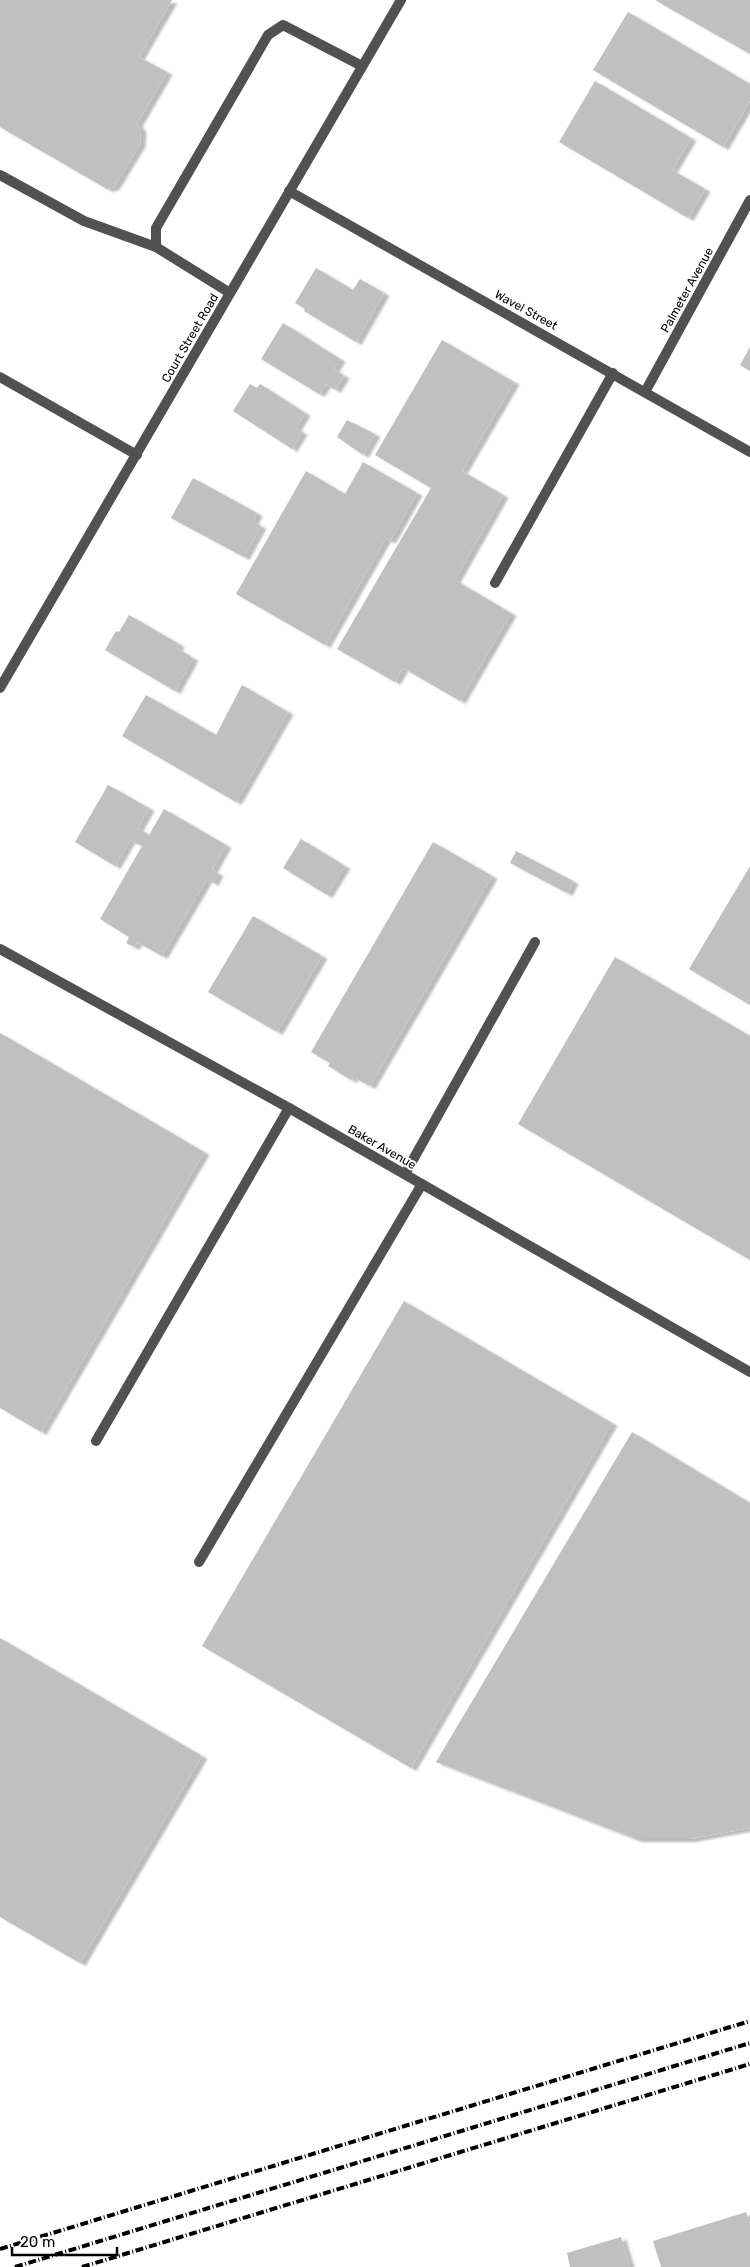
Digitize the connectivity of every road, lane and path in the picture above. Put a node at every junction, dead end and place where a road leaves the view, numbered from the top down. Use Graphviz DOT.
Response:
graph roads {
  1 [pos="401,0"];
  2 [pos="362,66"];
  3 [pos="0,175"];
  4 [pos="289,191"];
  5 [pos="750,200"];
  6 [pos="156,247"];
  7 [pos="230,293"];
  8 [pos="613,373"];
  9 [pos="0,377"];
  10 [pos="646,392"];
  11 [pos="750,452"];
  12 [pos="137,455"];
  13 [pos="495,583"];
  14 [pos="0,688"];
  15 [pos="534,942"];
  16 [pos="0,949"];
  17 [pos="289,1108"];
  18 [pos="405,1174"];
  19 [pos="422,1184"];
  20 [pos="750,1372"];
  21 [pos="96,1441"];
  22 [pos="199,1562"];
  1 -- 2 [label="street, Court Street Road"];
  2 -- 4 [label="street, Court Street Road"];
  2 -- 6 [label="street"];
  3 -- 6 [label="street"];
  4 -- 7 [label="street, Court Street Road"];
  4 -- 8 [label="street, Wavel Street"];
  5 -- 10 [label="street, Palmeter Avenue"];
  6 -- 7 [label="street"];
  7 -- 12 [label="street, Court Street Road"];
  8 -- 10 [label="street, Wavel Street"];
  8 -- 13 [label="street"];
  9 -- 12 [label="street"];
  10 -- 11 [label="street, Wavel Street"];
  12 -- 14 [label="street, Court Street Road"];
  15 -- 18 [label="street"];
  16 -- 17 [label="street, Baker Avenue"];
  17 -- 18 [label="street, Baker Avenue"];
  17 -- 21 [label="street"];
  18 -- 19 [label="street, Baker Avenue"];
  19 -- 20 [label="street, Baker Avenue"];
  19 -- 22 [label="street"];
}
